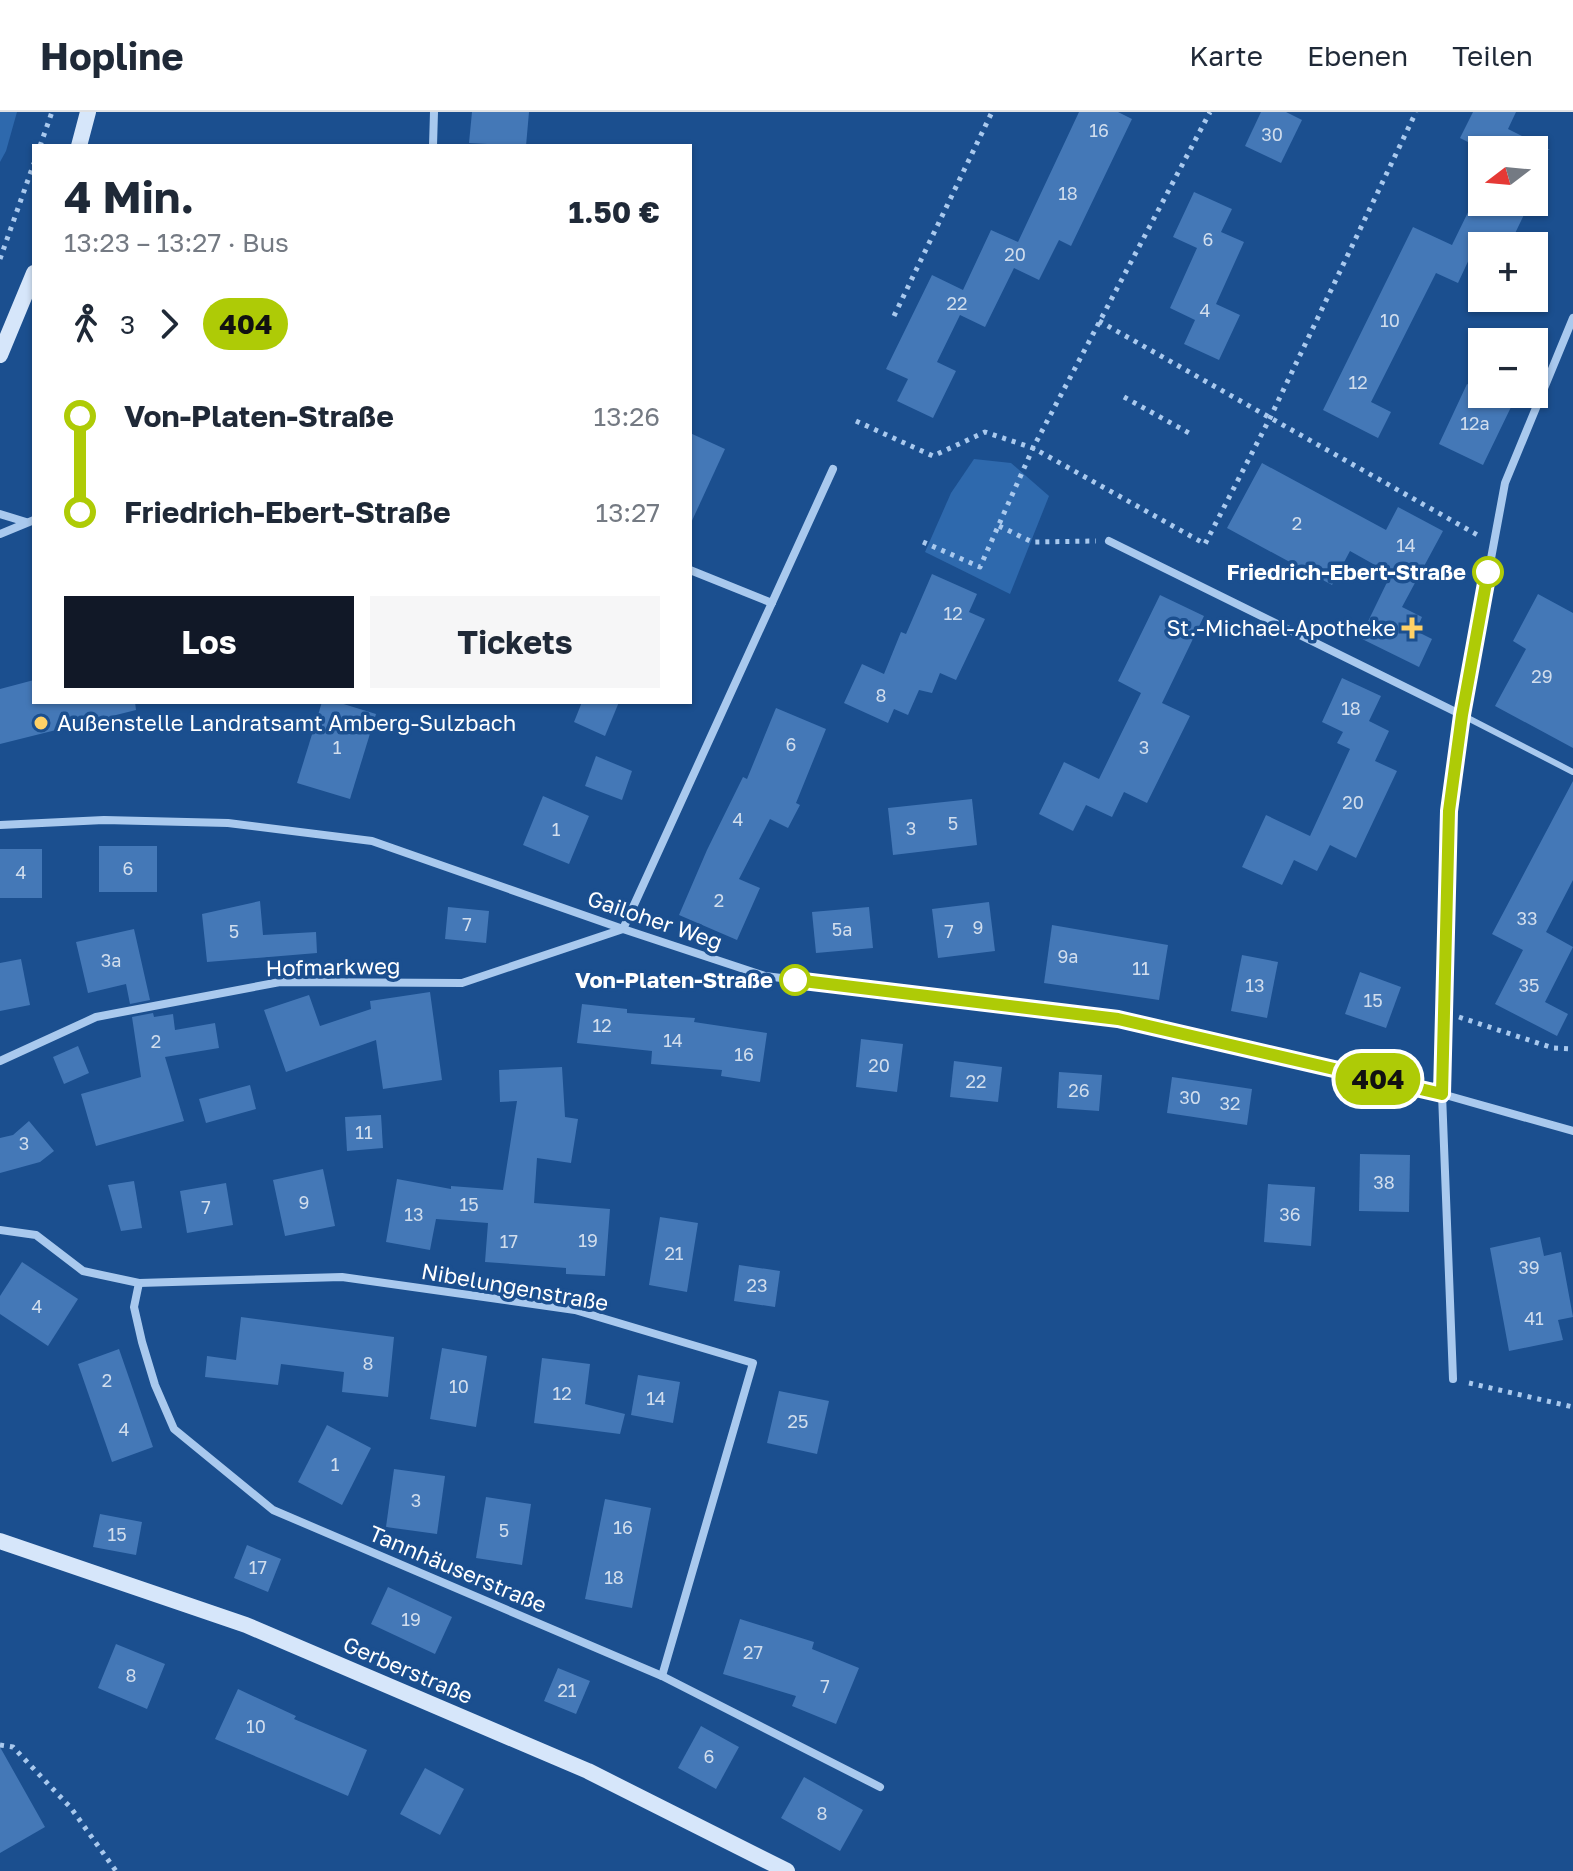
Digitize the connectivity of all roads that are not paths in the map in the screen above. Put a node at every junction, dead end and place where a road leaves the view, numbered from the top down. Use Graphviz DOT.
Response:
graph roads {
  1 [pos="88,112"];
  2 [pos="434,112"];
  3 [pos="80,144"];
  4 [pos="433,144"];
  5 [pos="32,278"];
  6 [pos="1573,318"];
  7 [pos="0,355"];
  8 [pos="833,469"];
  9 [pos="0,514"];
  10 [pos="30,521"];
  11 [pos="0,534"];
  12 [pos="1109,541"];
  13 [pos="692,571"];
  14 [pos="772,603"];
  15 [pos="1462,715"];
  16 [pos="1573,772"];
  17 [pos="0,825"];
  18 [pos="623,929"];
  19 [pos="0,1061"];
  20 [pos="1442,1094"];
  21 [pos="1573,1131"];
  22 [pos="0,1230"];
  23 [pos="139,1283"];
  24 [pos="1453,1379"];
  25 [pos="0,1541"];
  26 [pos="662,1676"];
  27 [pos="880,1787"];
  28 [pos="787,1871"];
  1 -- 3 [label="street"];
  2 -- 4 [label="street"];
  5 -- 7 [label="street"];
  6 -- 15 [label="street"];
  8 -- 14 [label="street"];
  9 -- 10 [label="street"];
  10 -- 11 [label="street"];
  12 -- 15 [label="street"];
  13 -- 14 [label="street"];
  14 -- 18 [label="street"];
  15 -- 16 [label="lane"];
  15 -- 20 [label="street"];
  17 -- 18 [label="street, Gailoher Weg"];
  18 -- 19 [label="street, Hofmarkweg"];
  18 -- 20 [label="street, Gailoher Weg"];
  20 -- 21 [label="street, Gailoher Weg"];
  20 -- 24 [label="street"];
  22 -- 23 [label="street, Nibelungenstraße"];
  23 -- 26 [label="street, Tannhäuserstraße"];
  23 -- 26 [label="street, Nibelungenstraße"];
  25 -- 28 [label="street, Gerberstraße"];
  26 -- 27 [label="street, Tannhäuserstraße"];
}
